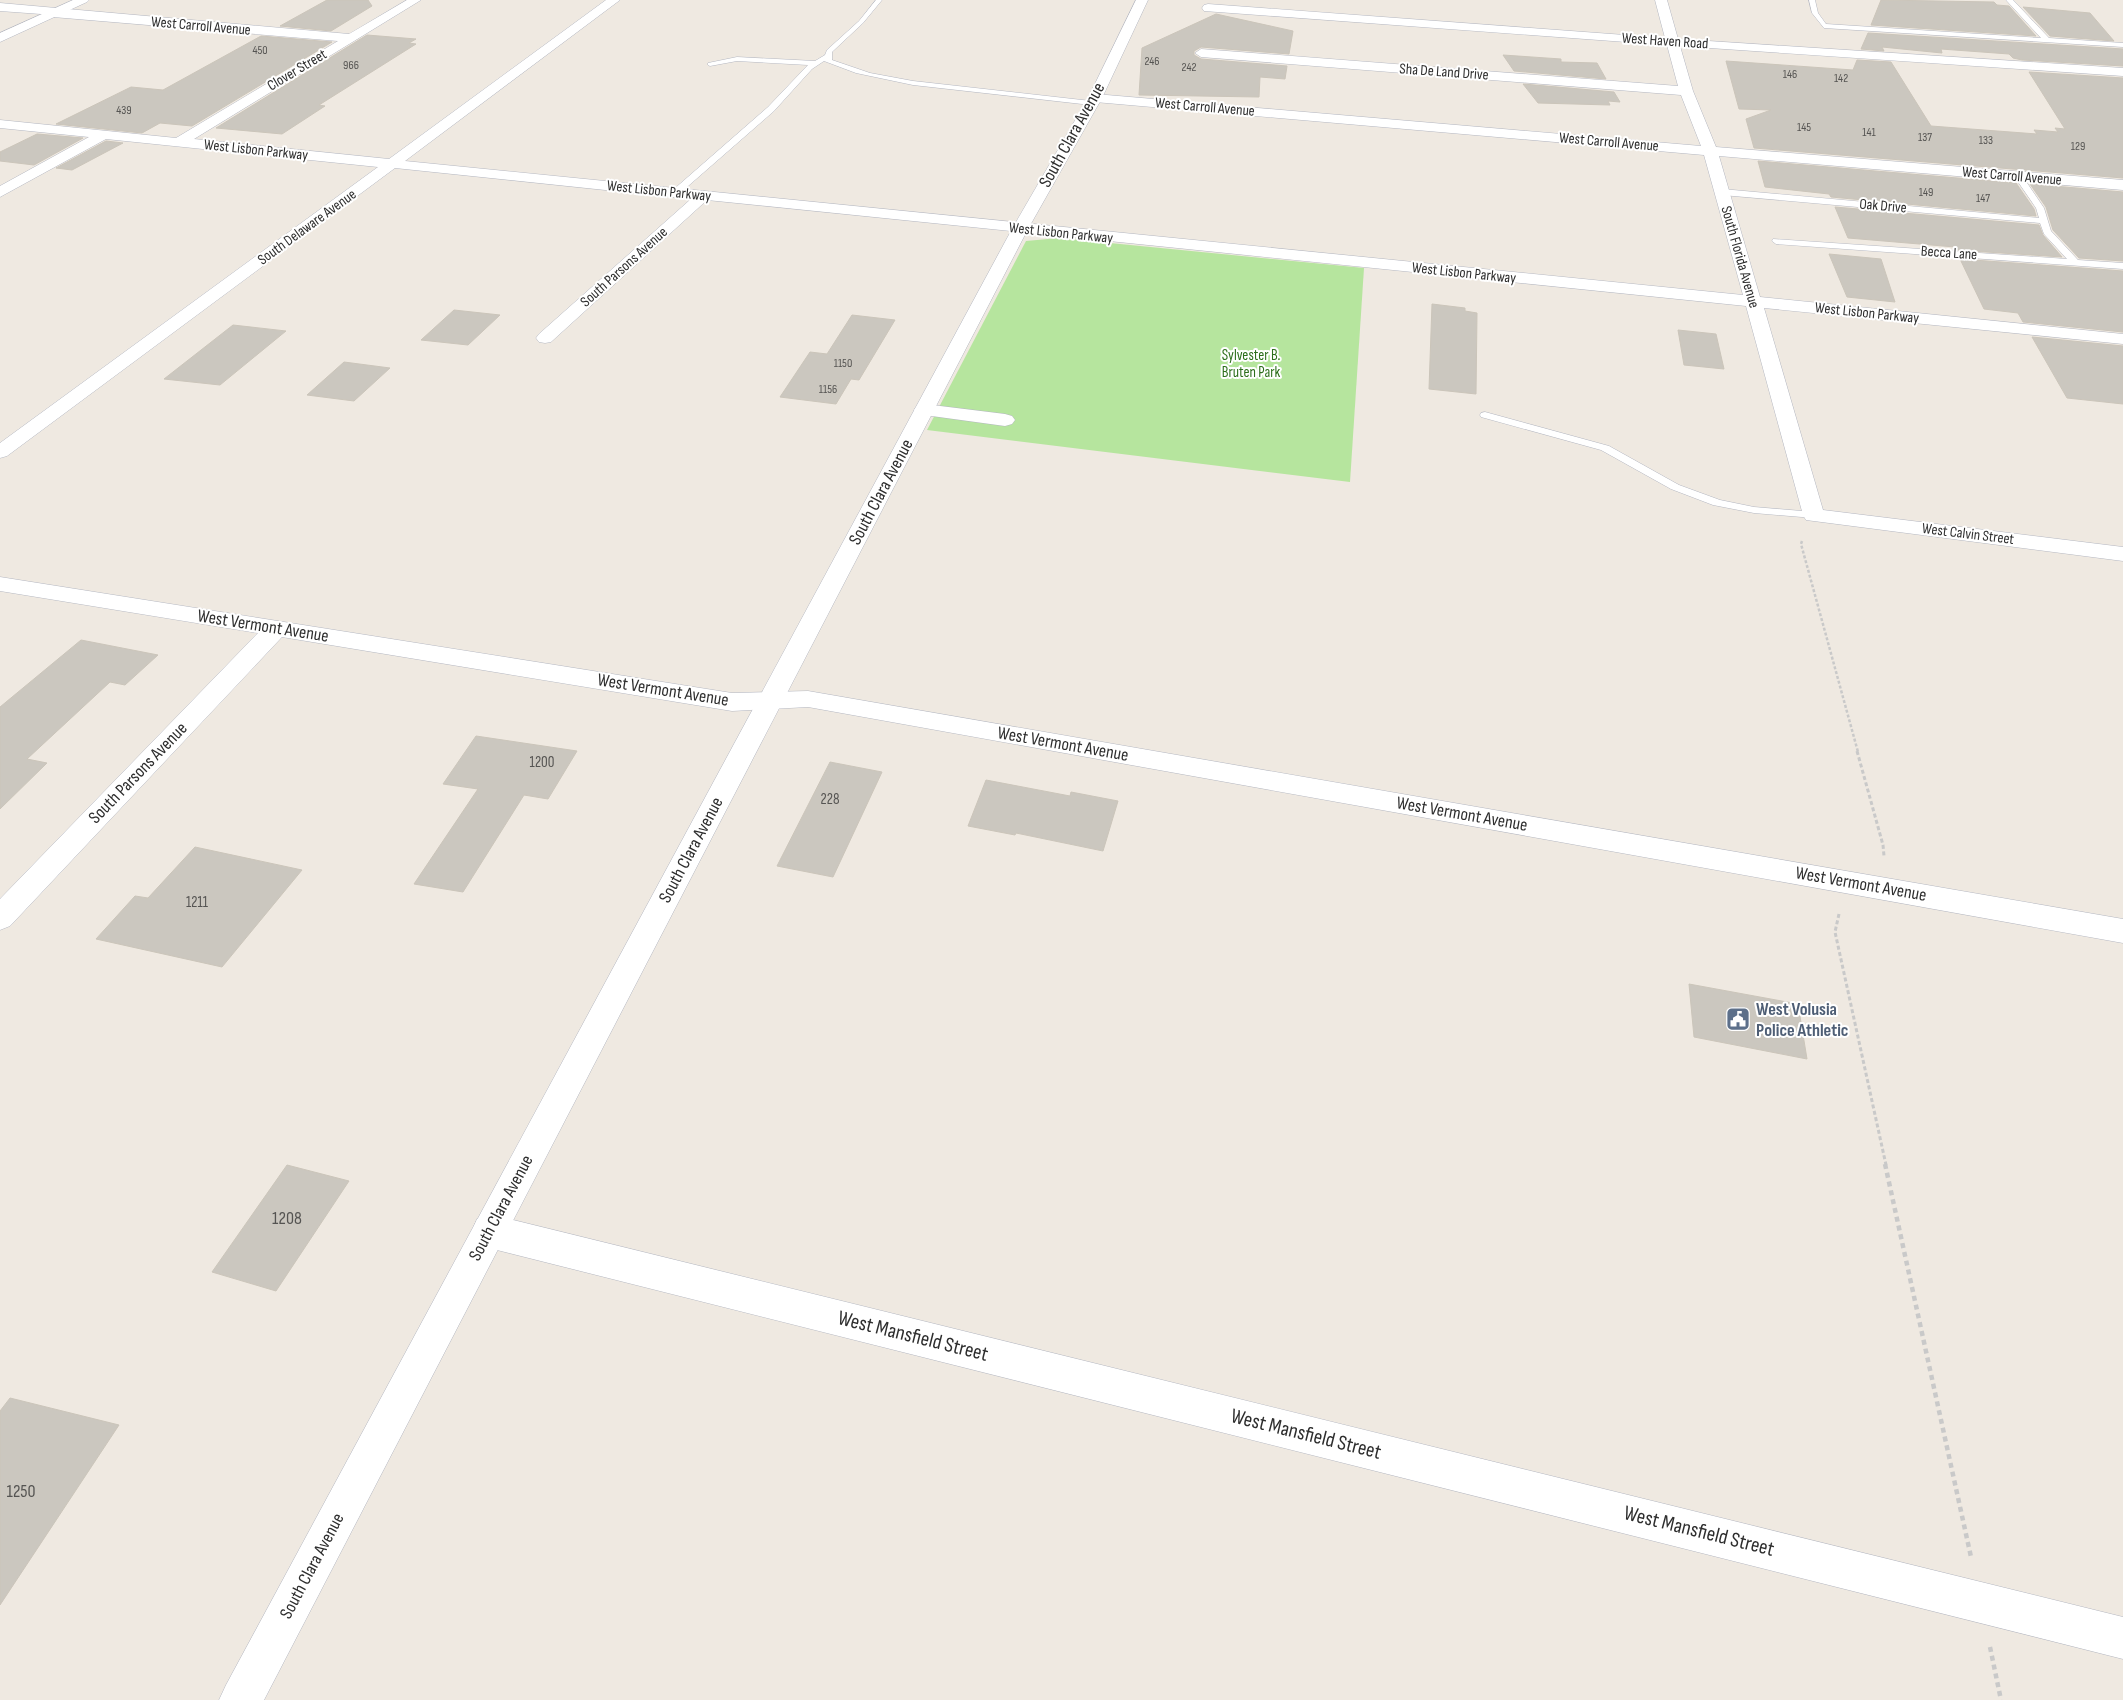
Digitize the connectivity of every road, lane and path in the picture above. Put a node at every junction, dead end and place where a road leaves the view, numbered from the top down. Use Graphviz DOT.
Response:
graph roads {
  1 [pos="83,0"];
  2 [pos="415,0"];
  3 [pos="614,0"];
  4 [pos="879,0"];
  5 [pos="1142,0"];
  6 [pos="1661,0"];
  7 [pos="1812,0"];
  8 [pos="2009,0"];
  9 [pos="0,7"];
  10 [pos="1208,8"];
  11 [pos="54,13"];
  12 [pos="0,38"];
  13 [pos="349,38"];
  14 [pos="2047,40"];
  15 [pos="1672,42"];
  16 [pos="2123,45"];
  17 [pos="1201,54"];
  18 [pos="828,56"];
  19 [pos="815,63"];
  20 [pos="710,64"];
  21 [pos="2123,72"];
  22 [pos="1686,91"];
  23 [pos="1093,100"];
  24 [pos="0,124"];
  25 [pos="105,134"];
  26 [pos="179,142"];
  27 [pos="1710,151"];
  28 [pos="393,164"];
  29 [pos="2018,176"];
  30 [pos="2123,185"];
  31 [pos="0,192"];
  32 [pos="676,192"];
  33 [pos="1722,192"];
  34 [pos="704,195"];
  35 [pos="2044,221"];
  36 [pos="1020,229"];
  37 [pos="1776,241"];
  38 [pos="2075,262"];
  39 [pos="2123,266"];
  40 [pos="1753,302"];
  41 [pos="545,338"];
  42 [pos="2123,339"];
  43 [pos="924,410"];
  44 [pos="1485,415"];
  45 [pos="1005,420"];
  46 [pos="0,452"];
  47 [pos="1814,515"];
  48 [pos="2123,554"];
  49 [pos="0,584"];
  50 [pos="276,628"];
  51 [pos="770,700"];
  52 [pos="1872,886"];
  53 [pos="0,918"];
  54 [pos="2123,931"];
  55 [pos="489,1231"];
  56 [pos="1980,1601"];
  57 [pos="2123,1638"];
  58 [pos="240,1700"];
  59 [pos="2001,1700"];
  1 -- 11 [label="street"];
  2 -- 13 [label="street, Clover Street"];
  3 -- 28 [label="street, South Delaware Avenue"];
  4 -- 18 [label="lane"];
  5 -- 23 [label="street, South Clara Avenue"];
  6 -- 15 [label="street, South Florida Avenue"];
  7 -- 14 [label="lane"];
  8 -- 14 [label="lane"];
  9 -- 11 [label="street, West Carroll Avenue"];
  10 -- 15 [label="street, West Haven Road"];
  11 -- 12 [label="street"];
  11 -- 13 [label="street, West Carroll Avenue"];
  13 -- 26 [label="street, Clover Street"];
  14 -- 16 [label="lane"];
  15 -- 21 [label="street, West Haven Road"];
  15 -- 22 [label="street, South Florida Avenue"];
  17 -- 22 [label="street, Sha De Land Drive"];
  18 -- 19 [label="lane"];
  18 -- 23 [label="lane"];
  19 -- 20 [label="lane"];
  19 -- 32 [label="lane"];
  22 -- 27 [label="street, South Florida Avenue"];
  23 -- 27 [label="street, West Carroll Avenue"];
  23 -- 36 [label="street, South Clara Avenue"];
  24 -- 25 [label="street, West Lisbon Parkway"];
  25 -- 26 [label="street, West Lisbon Parkway"];
  25 -- 31 [label="street"];
  26 -- 28 [label="street, West Lisbon Parkway"];
  27 -- 29 [label="street, West Carroll Avenue"];
  27 -- 33 [label="street, South Florida Avenue"];
  28 -- 32 [label="street, West Lisbon Parkway"];
  28 -- 46 [label="street, South Delaware Avenue"];
  29 -- 30 [label="street, West Carroll Avenue"];
  29 -- 35 [label="lane"];
  32 -- 34 [label="street, West Lisbon Parkway"];
  33 -- 35 [label="lane, Oak Drive"];
  33 -- 40 [label="street, South Florida Avenue"];
  34 -- 36 [label="street, West Lisbon Parkway"];
  34 -- 41 [label="street, South Parsons Avenue"];
  35 -- 38 [label="lane"];
  36 -- 40 [label="street, West Lisbon Parkway"];
  36 -- 43 [label="street, South Clara Avenue"];
  37 -- 38 [label="lane, Becca Lane"];
  38 -- 39 [label="lane, Becca Lane"];
  40 -- 42 [label="street, West Lisbon Parkway"];
  40 -- 47 [label="street, South Florida Avenue"];
  43 -- 45 [label="street"];
  43 -- 51 [label="street, South Clara Avenue"];
  44 -- 47 [label="lane"];
  47 -- 48 [label="street, West Calvin Street"];
  47 -- 52 [label="path"];
  49 -- 50 [label="street, West Vermont Avenue"];
  50 -- 51 [label="street, West Vermont Avenue"];
  50 -- 53 [label="street, South Parsons Avenue"];
  51 -- 52 [label="street, West Vermont Avenue"];
  51 -- 55 [label="street, South Clara Avenue"];
  52 -- 54 [label="street, West Vermont Avenue"];
  52 -- 56 [label="path"];
  55 -- 56 [label="street, West Mansfield Street"];
  55 -- 58 [label="street, South Clara Avenue"];
  56 -- 57 [label="street, West Mansfield Street"];
  56 -- 59 [label="path"];
}
